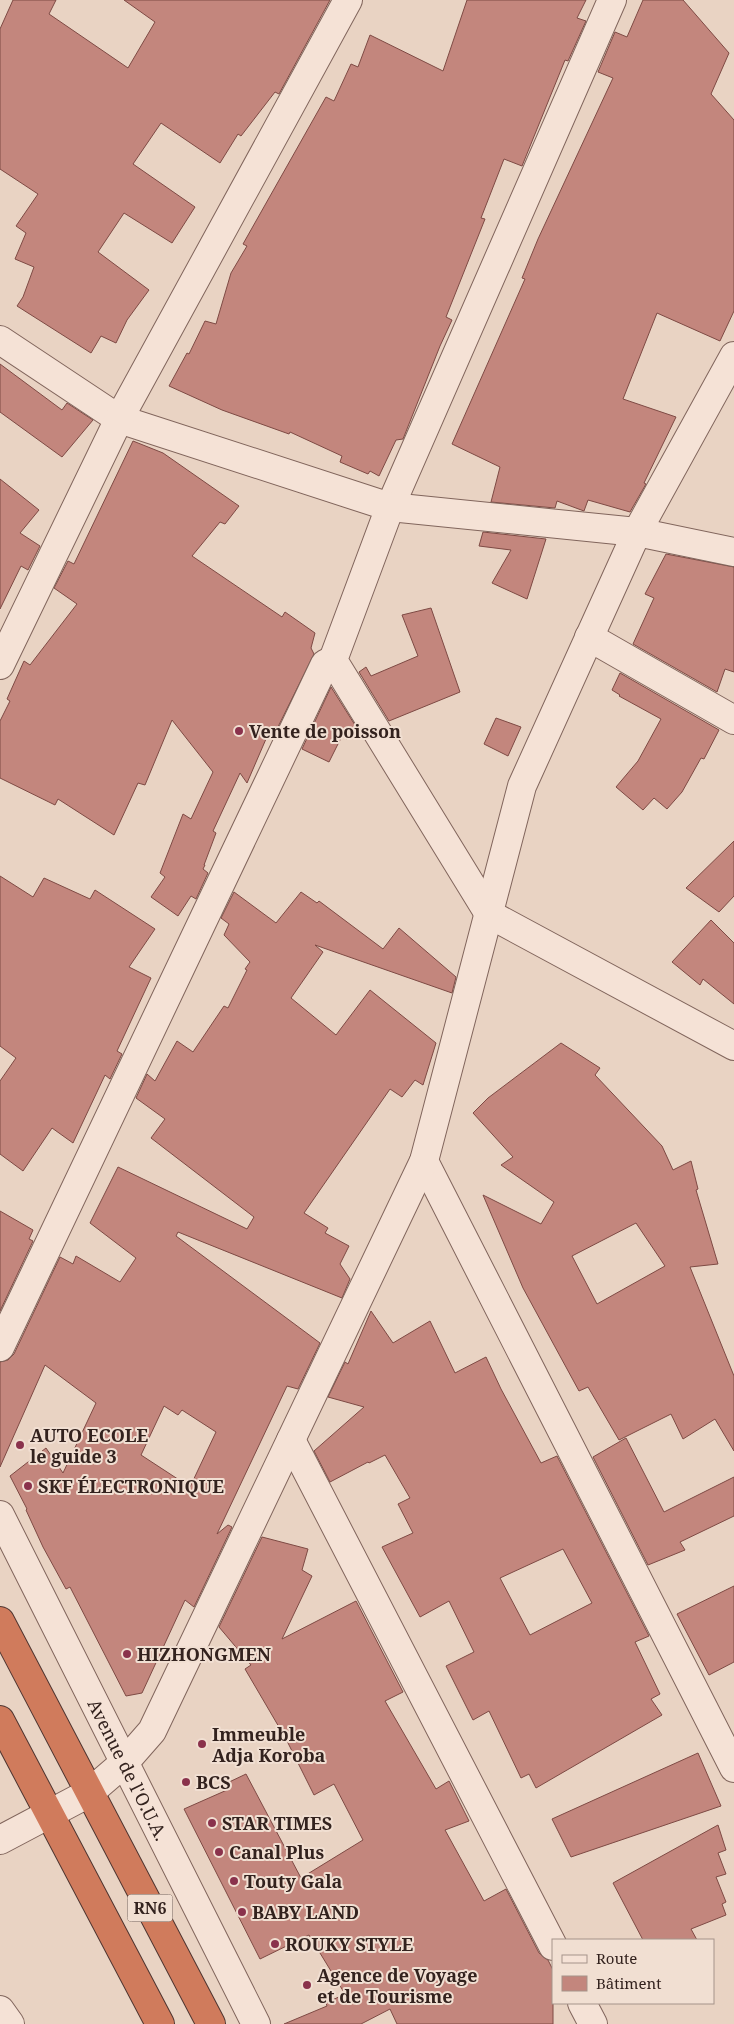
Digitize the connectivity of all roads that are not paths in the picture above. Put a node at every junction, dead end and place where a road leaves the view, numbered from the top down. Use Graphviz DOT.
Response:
graph roads {
  1 [pos="348,0"];
  2 [pos="612,0"];
  3 [pos="0,340"];
  4 [pos="734,356"];
  5 [pos="120,419"];
  6 [pos="390,507"];
  7 [pos="637,532"];
  8 [pos="734,552"];
  9 [pos="589,637"];
  10 [pos="333,660"];
  11 [pos="0,665"];
  12 [pos="734,720"];
  13 [pos="489,914"];
  14 [pos="734,1046"];
  15 [pos="424,1161"];
  16 [pos="0,1347"];
  17 [pos="291,1440"];
  18 [pos="0,1515"];
  19 [pos="0,1621"];
  20 [pos="0,1720"];
  21 [pos="124,1763"];
  22 [pos="734,1768"];
  23 [pos="89,1793"];
  24 [pos="49,1814"];
  25 [pos="0,1840"];
  26 [pos="552,1944"];
  27 [pos="583,2004"];
  28 [pos="0,2010"];
  29 [pos="10,2024"];
  30 [pos="160,2024"];
  31 [pos="211,2024"];
  32 [pos="256,2024"];
  33 [pos="593,2024"];
  1 -- 5 [label="street"];
  2 -- 6 [label="street"];
  3 -- 5 [label="street"];
  4 -- 7 [label="street"];
  5 -- 6 [label="street"];
  5 -- 11 [label="street"];
  6 -- 7 [label="street"];
  6 -- 10 [label="street"];
  7 -- 8 [label="street"];
  7 -- 9 [label="street"];
  9 -- 12 [label="street"];
  9 -- 13 [label="street"];
  10 -- 13 [label="street"];
  10 -- 16 [label="street"];
  13 -- 14 [label="street"];
  13 -- 15 [label="street"];
  15 -- 17 [label="street"];
  15 -- 22 [label="street"];
  17 -- 21 [label="street"];
  17 -- 26 [label="street"];
  18 -- 21 [label="street, Avenue de l'O.U.A."];
  19 -- 23 [label="highway, RN6"];
  20 -- 24 [label="highway, RN6"];
  21 -- 23 [label="street"];
  21 -- 32 [label="street, Avenue de l'O.U.A."];
  23 -- 24 [label="street"];
  23 -- 31 [label="highway, RN6"];
  24 -- 25 [label="street"];
  24 -- 30 [label="highway, RN6"];
  27 -- 33 [label="street"];
  28 -- 29 [label="street"];
}
